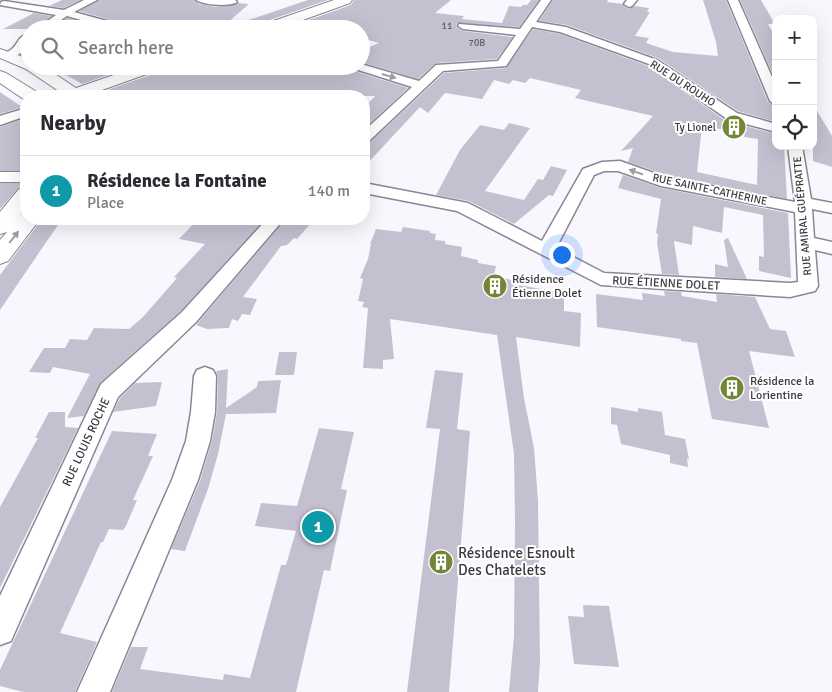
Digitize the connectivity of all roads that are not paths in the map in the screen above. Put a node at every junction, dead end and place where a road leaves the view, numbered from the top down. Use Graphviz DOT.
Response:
graph roads {
  1 [pos="92,0"];
  2 [pos="201,0"];
  3 [pos="346,0"];
  4 [pos="546,0"];
  5 [pos="733,0"];
  6 [pos="232,2"];
  7 [pos="5,3"];
  8 [pos="65,13"];
  9 [pos="54,20"];
  10 [pos="91,20"];
  11 [pos="289,20"];
  12 [pos="463,26"];
  13 [pos="527,28"];
  14 [pos="20,45"];
  15 [pos="4,55"];
  16 [pos="20,62"];
  17 [pos="370,70"];
  18 [pos="44,75"];
  19 [pos="132,75"];
  20 [pos="0,76"];
  21 [pos="422,86"];
  22 [pos="21,90"];
  23 [pos="66,90"];
  24 [pos="91,90"];
  25 [pos="772,92"];
  26 [pos="20,114"];
  27 [pos="0,121"];
  28 [pos="772,127"];
  29 [pos="370,133"];
  30 [pos="796,150"];
  31 [pos="20,177"];
  32 [pos="0,178"];
  33 [pos="370,189"];
  34 [pos="20,201"];
  35 [pos="803,206"];
  36 [pos="832,208"];
  37 [pos="24,225"];
  38 [pos="271,225"];
  39 [pos="0,227"];
  40 [pos="805,242"];
  41 [pos="832,248"];
  42 [pos="546,250"];
  43 [pos="0,256"];
  44 [pos="808,286"];
  45 [pos="205,376"];
  46 [pos="0,630"];
  47 [pos="93,692"];
  1 -- 8 [label="street"];
  2 -- 6 [label="street"];
  3 -- 11 [label="main road"];
  4 -- 13 [label="street"];
  5 -- 25 [label="street"];
  7 -- 8 [label="street"];
  8 -- 9 [label="street"];
  8 -- 10 [label="street"];
  12 -- 13 [label="street, RUE DU ROUHO"];
  13 -- 21 [label="street"];
  13 -- 28 [label="street, RUE DU ROUHO"];
  14 -- 15 [label="street"];
  15 -- 16 [label="main road"];
  17 -- 21 [label="street, one-way"];
  18 -- 23 [label="main road"];
  19 -- 24 [label="main road"];
  20 -- 22 [label="main road"];
  21 -- 29 [label="street"];
  26 -- 27 [label="street"];
  30 -- 35 [label="street, RUE AMIRAL GUÉPRATTE"];
  31 -- 32 [label="street"];
  33 -- 42 [label="street, RUE ÉTIENNE DOLET"];
  34 -- 39 [label="main road"];
  35 -- 36 [label="street, RUE SAINTE-CATHERINE"];
  35 -- 40 [label="street, RUE AMIRAL GUÉPRATTE"];
  35 -- 42 [label="street, RUE SAINTE-CATHERINE, one-way"];
  43 -- 37 [label="main road, one-way"];
  38 -- 46 [label="street, RUE LOUIS ROCHE"];
  40 -- 41 [label="street"];
  40 -- 44 [label="street, RUE AMIRAL GUÉPRATTE"];
  42 -- 44 [label="street, RUE ÉTIENNE DOLET"];
  45 -- 47 [label="street"];
}
